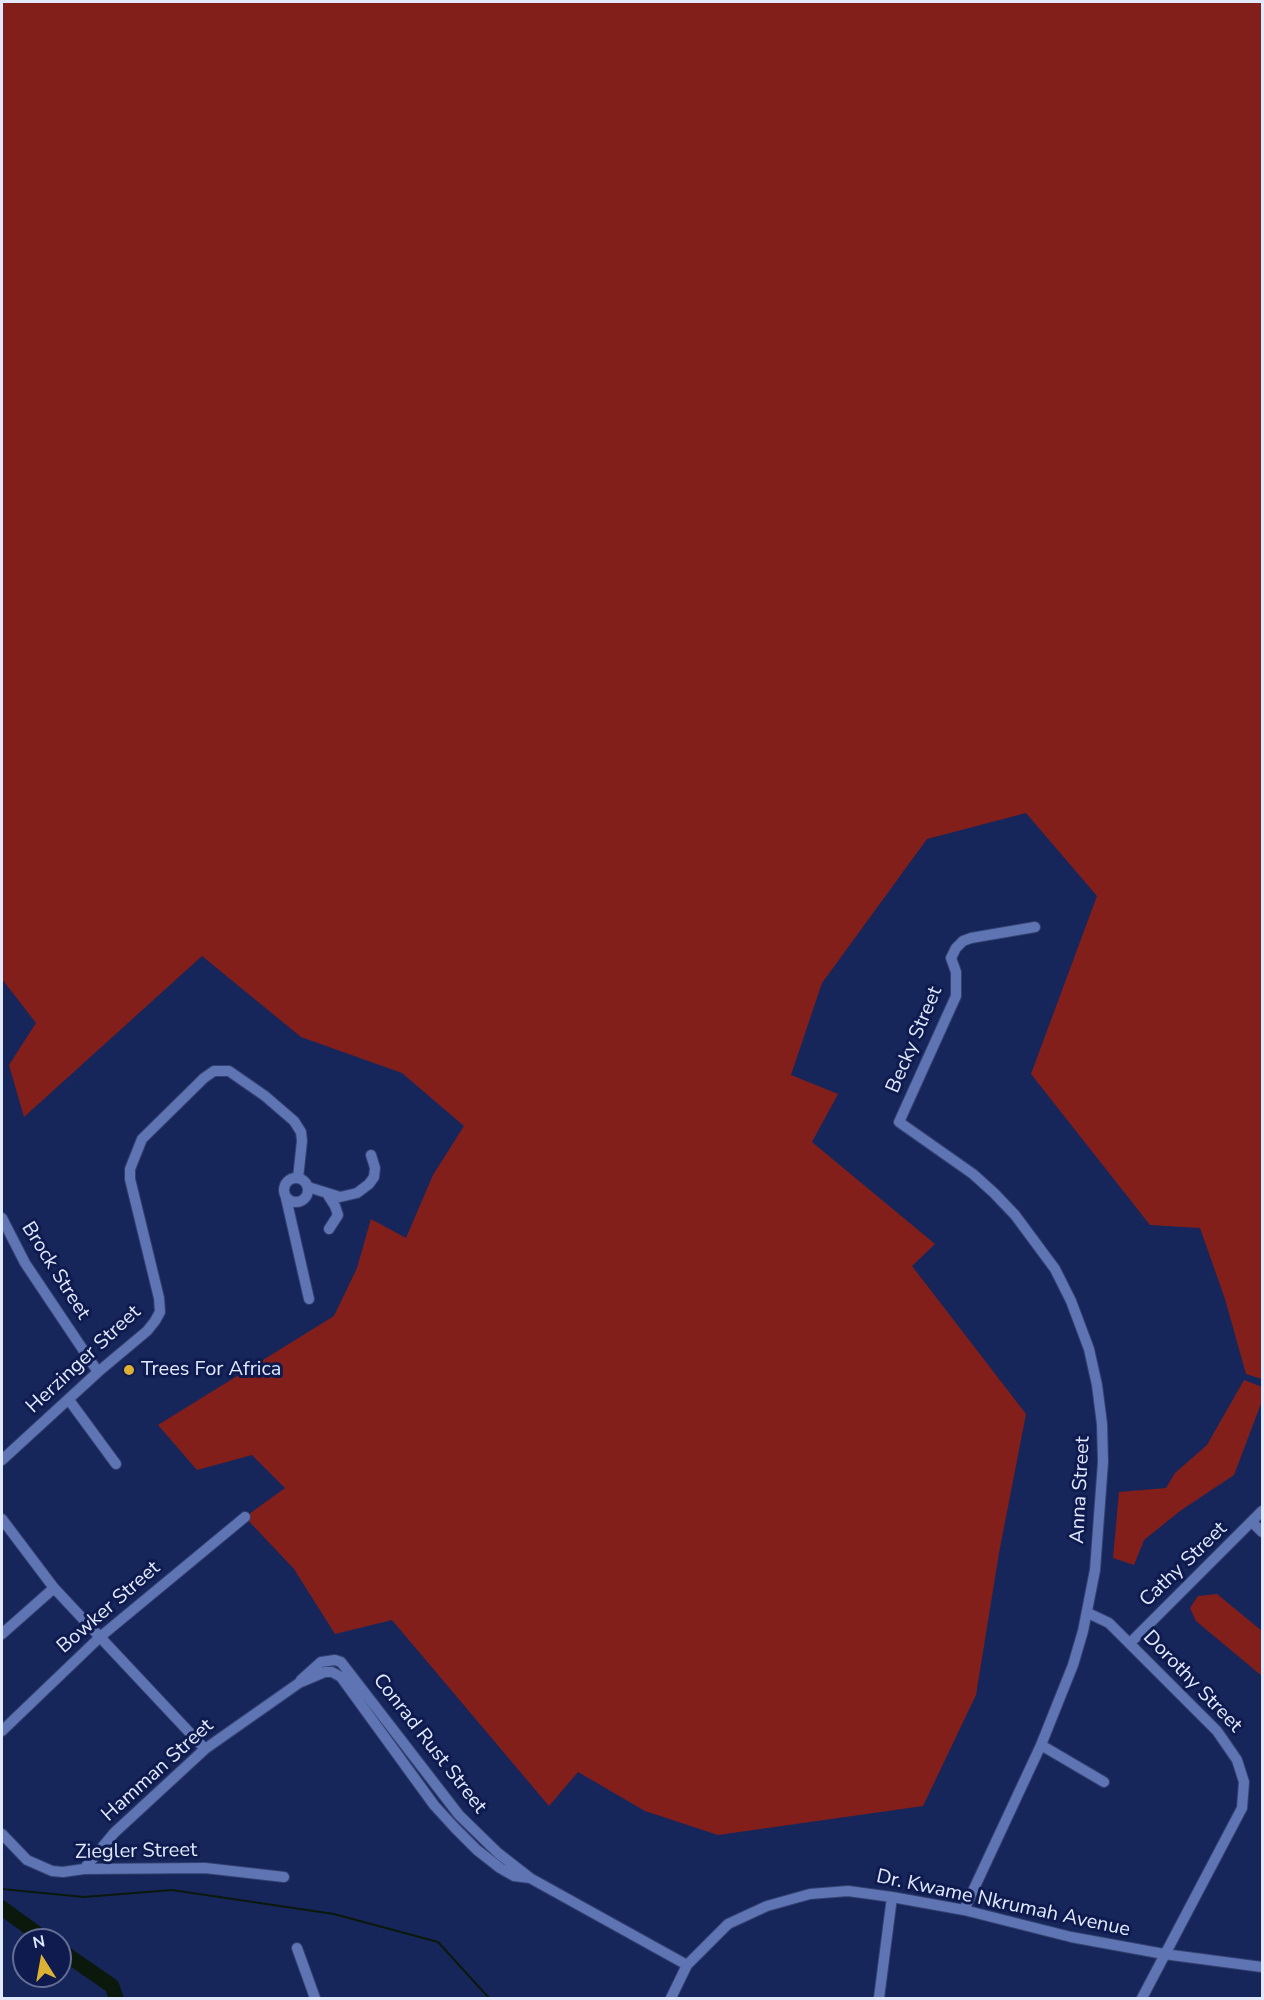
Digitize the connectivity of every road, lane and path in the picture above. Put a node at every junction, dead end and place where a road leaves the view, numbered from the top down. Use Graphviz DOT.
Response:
graph roads {
  1 [pos="1035,927"];
  2 [pos="899,1122"];
  3 [pos="370,1155"];
  4 [pos="298,1178"];
  5 [pos="308,1187"];
  6 [pos="328,1195"];
  7 [pos="286,1198"];
  8 [pos="2,1218"];
  9 [pos="329,1229"];
  10 [pos="309,1299"];
  11 [pos="98,1372"];
  12 [pos="69,1400"];
  13 [pos="2,1460"];
  14 [pos="116,1464"];
  15 [pos="1263,1511"];
  16 [pos="245,1517"];
  17 [pos="2,1519"];
  18 [pos="1253,1523"];
  19 [pos="1263,1532"];
  20 [pos="54,1588"];
  21 [pos="1088,1613"];
  22 [pos="2,1634"];
  23 [pos="100,1637"];
  24 [pos="1130,1643"];
  25 [pos="325,1672"];
  26 [pos="299,1683"];
  27 [pos="2,1731"];
  28 [pos="1041,1745"];
  29 [pos="205,1749"];
  30 [pos="1104,1782"];
  31 [pos="2,1834"];
  32 [pos="84,1869"];
  33 [pos="284,1877"];
  34 [pos="530,1878"];
  35 [pos="892,1897"];
  36 [pos="963,1910"];
  37 [pos="297,1948"];
  38 [pos="1164,1954"];
  39 [pos="687,1965"];
  40 [pos="1263,1967"];
  41 [pos="315,1998"];
  42 [pos="671,1998"];
  43 [pos="879,1998"];
  44 [pos="1142,1998"];
  1 -- 2 [label="street, Becky Street"];
  2 -- 21 [label="street, Anna Street"];
  3 -- 6 [label="street"];
  4 -- 5 [label="street"];
  4 -- 7 [label="street, Herzinger Street"];
  4 -- 11 [label="street, Herzinger Street"];
  5 -- 6 [label="street"];
  5 -- 7 [label="street"];
  6 -- 9 [label="street"];
  7 -- 10 [label="street"];
  8 -- 11 [label="street, Brock Street"];
  11 -- 12 [label="street, Herzinger Street"];
  12 -- 13 [label="street, Herzinger Street"];
  12 -- 14 [label="street"];
  15 -- 18 [label="street, Cathy Street"];
  16 -- 23 [label="street, Bowker Street"];
  17 -- 20 [label="street"];
  18 -- 19 [label="street"];
  18 -- 24 [label="street, Cathy Street"];
  20 -- 22 [label="street"];
  20 -- 23 [label="street"];
  21 -- 24 [label="street, Dorothy Street"];
  21 -- 28 [label="street, Anna Street"];
  23 -- 27 [label="street, Bowker Street"];
  23 -- 29 [label="street"];
  24 -- 38 [label="street, Dorothy Street"];
  25 -- 26 [label="street, Hamman Street"];
  25 -- 34 [label="street, Conrad Rust Street"];
  26 -- 29 [label="street, Hamman Street"];
  26 -- 34 [label="street, Conrad Rust Street"];
  28 -- 30 [label="street"];
  28 -- 36 [label="street, Anna Street"];
  29 -- 32 [label="street, Hamman Street"];
  31 -- 32 [label="street, Ziegler Street"];
  32 -- 33 [label="street, Ziegler Street"];
  34 -- 39 [label="street, Conrad Rust Street"];
  35 -- 36 [label="street, Dr. Kwame Nkrumah Avenue"];
  35 -- 39 [label="street, Dr. Kwame Nkrumah Avenue"];
  35 -- 43 [label="street"];
  36 -- 38 [label="street, Dr. Kwame Nkrumah Avenue"];
  37 -- 41 [label="street"];
  38 -- 40 [label="street, Dr. Kwame Nkrumah Avenue"];
  38 -- 44 [label="street, Dorothy Street"];
  39 -- 42 [label="street, Dr. Kwame Nkrumah Avenue"];
}
